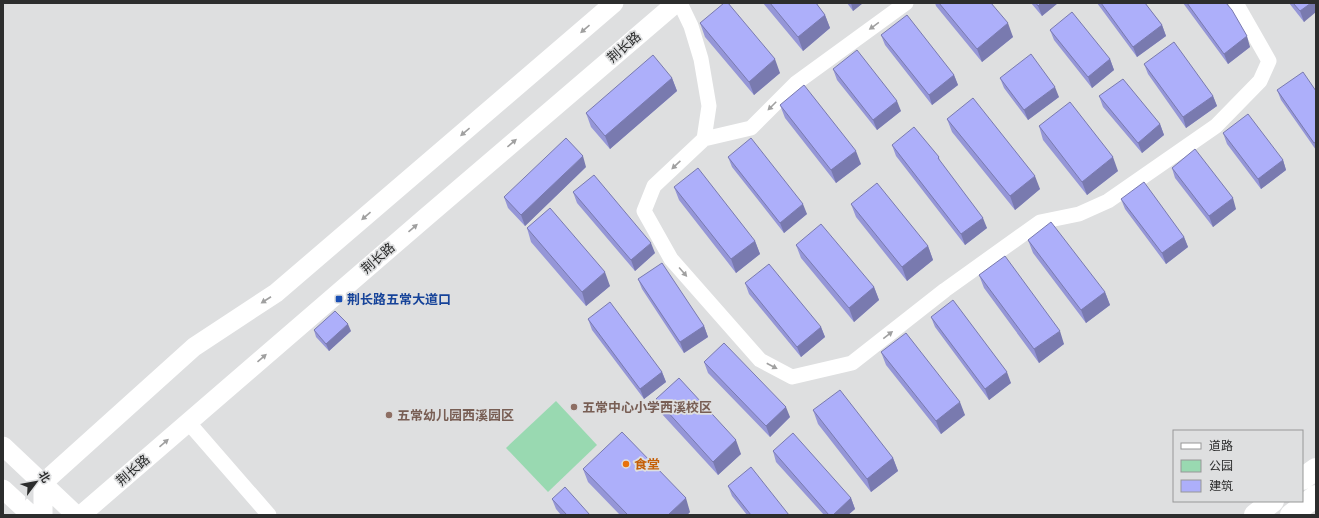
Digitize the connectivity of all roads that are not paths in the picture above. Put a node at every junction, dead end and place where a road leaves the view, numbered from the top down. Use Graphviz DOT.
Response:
graph roads {
  1 [pos="614,3"];
  2 [pos="676,3"];
  3 [pos="680,3"];
  4 [pos="906,3"];
  5 [pos="1236,3"];
  6 [pos="704,139"];
  7 [pos="188,422"];
  8 [pos="3,446"];
  9 [pos="1316,468"];
  10 [pos="1303,478"];
  11 [pos="43,484"];
  12 [pos="3,489"];
  13 [pos="1316,496"];
  14 [pos="1272,502"];
  15 [pos="31,515"];
  16 [pos="43,515"];
  17 [pos="76,515"];
  18 [pos="81,515"];
  19 [pos="269,515"];
  20 [pos="1255,515"];
  21 [pos="1291,515"];
  1 -- 11 [label="main road, one-way"];
  7 -- 2 [label="main road, 荆长路, one-way"];
  3 -- 6 [label="street"];
  4 -- 6 [label="street, one-way"];
  6 -- 5 [label="street, one-way"];
  18 -- 7 [label="main road, 荆长路, one-way"];
  7 -- 19 [label="street"];
  8 -- 11 [label="main road"];
  9 -- 10 [label="highway"];
  11 -- 16 [label="main road"];
  11 -- 17 [label="main road"];
  12 -- 15 [label="main road"];
  13 -- 21 [label="highway"];
  14 -- 20 [label="highway"];
}
